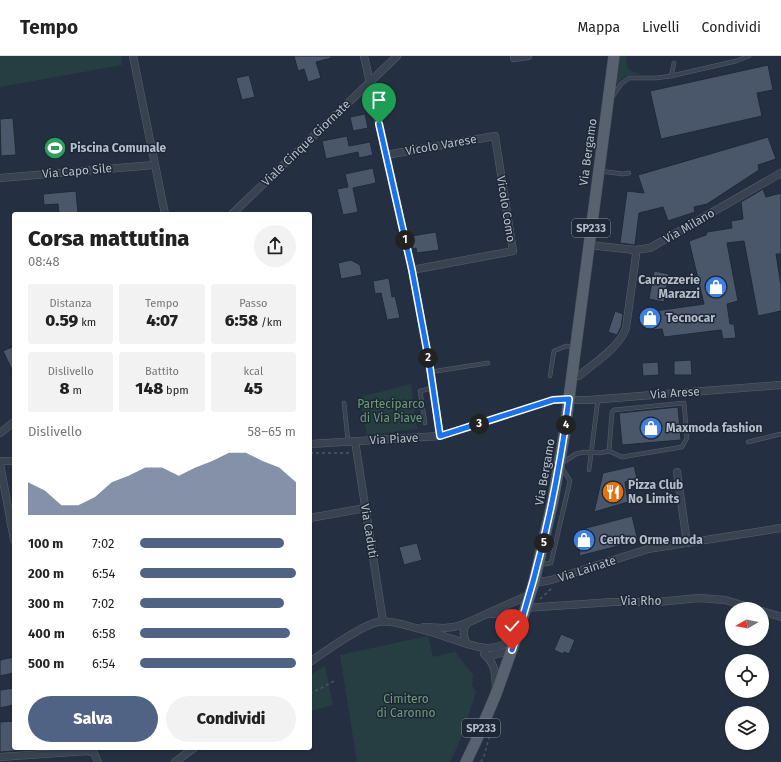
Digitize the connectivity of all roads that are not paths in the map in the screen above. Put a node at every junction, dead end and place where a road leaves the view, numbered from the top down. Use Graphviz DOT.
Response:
graph roads {
  1 [pos="133,56"];
  2 [pos="364,56"];
  3 [pos="397,56"];
  4 [pos="528,56"];
  5 [pos="614,56"];
  6 [pos="749,56"];
  7 [pos="514,58"];
  8 [pos="674,63"];
  9 [pos="671,76"];
  10 [pos="370,82"];
  11 [pos="608,103"];
  12 [pos="495,136"];
  13 [pos="386,155"];
  14 [pos="154,165"];
  15 [pos="599,171"];
  16 [pos="629,173"];
  17 [pos="781,173"];
  18 [pos="0,178"];
  19 [pos="165,212"];
  20 [pos="234,212"];
  21 [pos="589,246"];
  22 [pos="635,250"];
  23 [pos="412,270"];
  24 [pos="576,347"];
  25 [pos="488,362"];
  26 [pos="430,372"];
  27 [pos="550,376"];
  28 [pos="572,376"];
  29 [pos="781,385"];
  30 [pos="433,388"];
  31 [pos="569,399"];
  32 [pos="598,399"];
  33 [pos="344,403"];
  34 [pos="425,423"];
  35 [pos="12,424"];
  36 [pos="0,433"];
  37 [pos="781,434"];
  38 [pos="440,436"];
  39 [pos="352,441"];
  40 [pos="748,442"];
  41 [pos="312,444"];
  42 [pos="609,451"];
  43 [pos="591,452"];
  44 [pos="12,461"];
  45 [pos="0,463"];
  46 [pos="560,465"];
  47 [pos="589,470"];
  48 [pos="677,472"];
  49 [pos="365,508"];
  50 [pos="312,518"];
  51 [pos="781,528"];
  52 [pos="12,529"];
  53 [pos="687,543"];
  54 [pos="534,582"];
  55 [pos="529,596"];
  56 [pos="732,602"];
  57 [pos="525,608"];
  58 [pos="769,613"];
  59 [pos="488,614"];
  60 [pos="781,617"];
  61 [pos="383,621"];
  62 [pos="521,622"];
  63 [pos="468,623"];
  64 [pos="410,626"];
  65 [pos="517,635"];
  66 [pos="467,644"];
  67 [pos="475,647"];
  68 [pos="512,650"];
  69 [pos="484,654"];
  70 [pos="312,661"];
  71 [pos="496,694"];
  72 [pos="191,750"];
  73 [pos="45,751"];
  74 [pos="0,757"];
  75 [pos="98,762"];
  76 [pos="175,762"];
  77 [pos="466,762"];
  1 -- 14 [label="street"];
  2 -- 10 [label="street"];
  3 -- 10 [label="street, Viale Cinque Giornate"];
  4 -- 7 [label="street"];
  5 -- 11 [label="main road, Via Bergamo / SP233"];
  6 -- 9 [label="lane"];
  8 -- 9 [label="lane"];
  9 -- 11 [label="lane"];
  10 -- 13 [label="street"];
  10 -- 20 [label="street, Viale Cinque Giornate"];
  11 -- 15 [label="main road, Via Bergamo / SP233"];
  12 -- 13 [label="street, Vicolo Varese"];
  12 -- 23 [label="street, Vicolo Como"];
  13 -- 23 [label="street"];
  14 -- 18 [label="street, Via Capo Sile"];
  14 -- 19 [label="street"];
  15 -- 16 [label="lane"];
  15 -- 21 [label="main road, Via Bergamo / SP233"];
  17 -- 22 [label="street, Via Milano"];
  21 -- 22 [label="street, Via Milano"];
  21 -- 24 [label="main road, Via Bergamo / SP233"];
  22 -- 28 [label="street"];
  23 -- 26 [label="street"];
  24 -- 27 [label="lane"];
  24 -- 28 [label="main road, Via Bergamo / SP233"];
  25 -- 26 [label="lane"];
  26 -- 30 [label="street"];
  28 -- 31 [label="main road, Via Bergamo / SP233"];
  29 -- 32 [label="street, Via Arese"];
  30 -- 34 [label="lane"];
  30 -- 38 [label="street"];
  31 -- 32 [label="street, Via Arese"];
  31 -- 38 [label="street, Via Piave"];
  31 -- 46 [label="main road, Via Bergamo / SP233"];
  32 -- 43 [label="lane"];
  33 -- 39 [label="lane"];
  35 -- 36 [label="street"];
  37 -- 40 [label="lane"];
  38 -- 39 [label="street, Via Piave"];
  39 -- 41 [label="street, Via Piave"];
  39 -- 49 [label="street, Via Caduti"];
  42 -- 42 [label="lane"];
  42 -- 43 [label="lane"];
  43 -- 46 [label="lane"];
  43 -- 47 [label="lane"];
  44 -- 45 [label="street"];
  45 -- 52 [label="street"];
  46 -- 54 [label="main road, Via Bergamo / SP233"];
  48 -- 53 [label="street"];
  49 -- 50 [label="street"];
  49 -- 61 [label="street, Via Caduti"];
  51 -- 53 [label="street, Via Lainate"];
  53 -- 54 [label="street, Via Lainate"];
  54 -- 55 [label="main road, Via Bergamo / SP233"];
  55 -- 57 [label="main road, Via Bergamo / SP233"];
  55 -- 59 [label="street"];
  56 -- 57 [label="street, Via Rho"];
  57 -- 62 [label="main road, Via Bergamo / SP233"];
  58 -- 60 [label="street"];
  59 -- 62 [label="street"];
  59 -- 63 [label="street"];
  61 -- 64 [label="street"];
  61 -- 70 [label="street"];
  62 -- 65 [label="main road, Via Bergamo / SP233"];
  63 -- 64 [label="street"];
  63 -- 66 [label="street"];
  64 -- 66 [label="street"];
  65 -- 67 [label="street"];
  65 -- 68 [label="main road, Via Bergamo / SP233"];
  66 -- 67 [label="street"];
  67 -- 69 [label="street"];
  68 -- 69 [label="street"];
  68 -- 71 [label="main road, Via Bergamo / SP233"];
  69 -- 71 [label="street"];
  71 -- 77 [label="main road, Via Bergamo / SP233"];
  72 -- 76 [label="street"];
  73 -- 74 [label="street"];
  73 -- 75 [label="street"];
}
